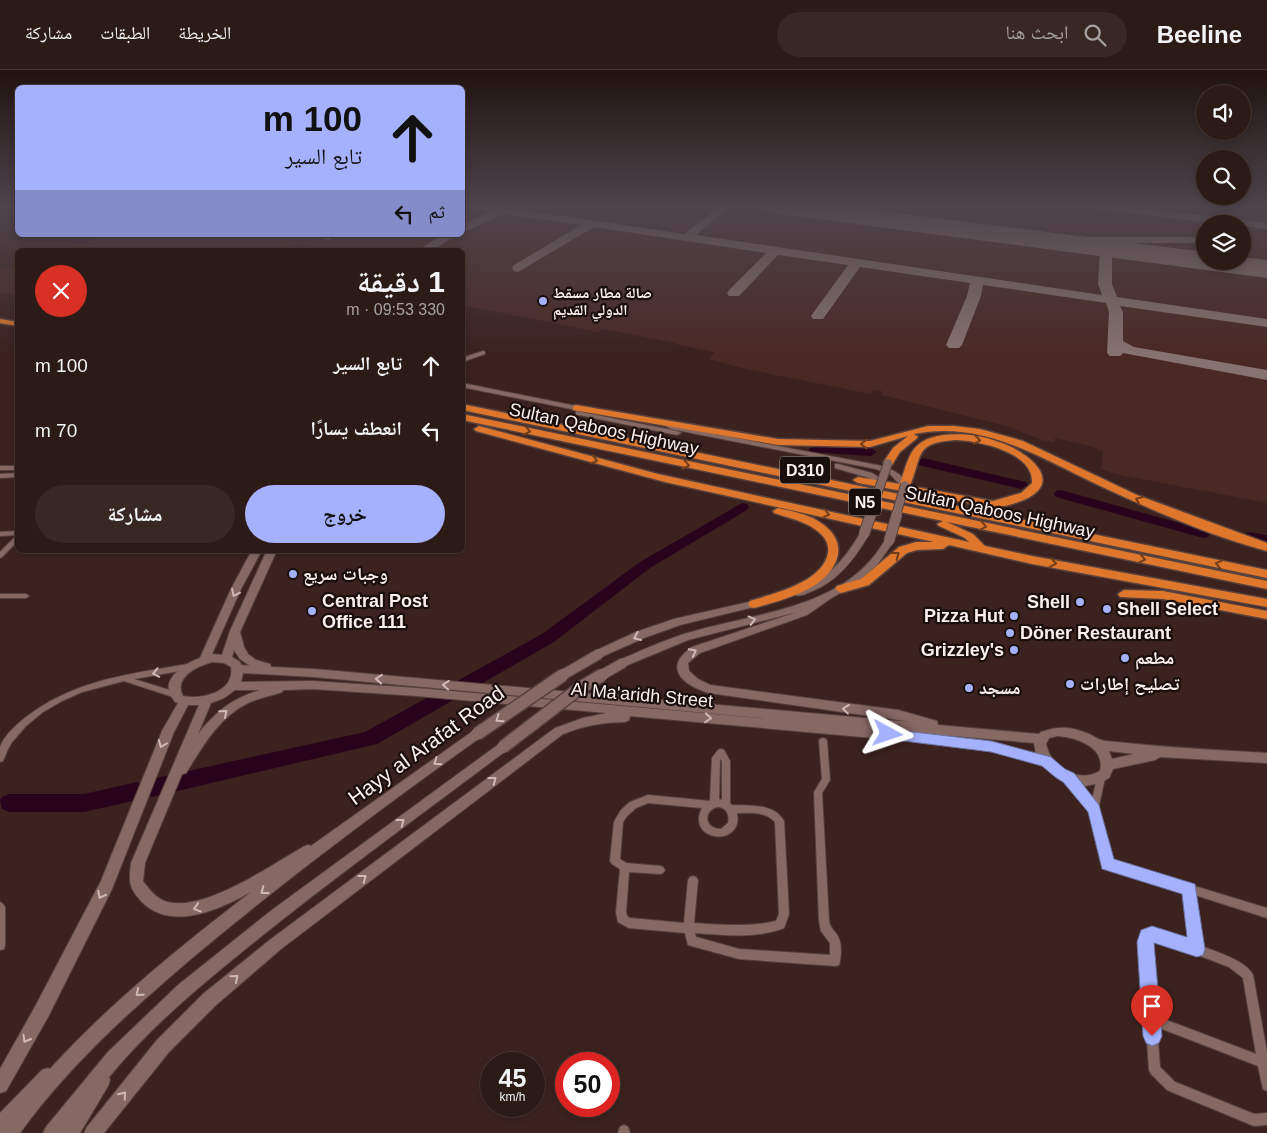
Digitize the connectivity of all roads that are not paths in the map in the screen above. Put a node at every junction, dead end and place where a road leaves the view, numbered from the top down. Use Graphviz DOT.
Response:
graph roads {
  1 [pos="0,321"];
  2 [pos="15,324"];
  3 [pos="483,353"];
  4 [pos="465,359"];
  5 [pos="465,386"];
  6 [pos="465,391"];
  7 [pos="465,408"];
  8 [pos="576,408"];
  9 [pos="615,417"];
  10 [pos="465,418"];
  11 [pos="465,426"];
  12 [pos="914,434"];
  13 [pos="627,441"];
  14 [pos="887,466"];
  15 [pos="0,468"];
  16 [pos="15,468"];
  17 [pos="15,475"];
  18 [pos="0,476"];
  19 [pos="659,478"];
  20 [pos="882,482"];
  21 [pos="905,485"];
  22 [pos="846,498"];
  23 [pos="866,529"];
  24 [pos="15,533"];
  25 [pos="0,534"];
  26 [pos="891,535"];
  27 [pos="15,540"];
  28 [pos="980,547"];
  29 [pos="1267,547"];
  30 [pos="255,553"];
  31 [pos="271,553"];
  32 [pos="0,556"];
  33 [pos="1032,560"];
  34 [pos="1267,574"];
  35 [pos="1267,585"];
  36 [pos="841,590"];
  37 [pos="1124,594"];
  38 [pos="0,596"];
  39 [pos="26,596"];
  40 [pos="826,597"];
  41 [pos="1267,602"];
  42 [pos="754,604"];
  43 [pos="1267,615"];
  44 [pos="235,631"];
  45 [pos="226,659"];
  46 [pos="204,660"];
  47 [pos="188,667"];
  48 [pos="238,669"];
  49 [pos="289,671"];
  50 [pos="124,679"];
  51 [pos="313,685"];
  52 [pos="232,686"];
  53 [pos="180,698"];
  54 [pos="206,700"];
  55 [pos="680,716"];
  56 [pos="963,732"];
  57 [pos="1042,739"];
  58 [pos="823,741"];
  59 [pos="1096,745"];
  60 [pos="1165,753"];
  61 [pos="0,758"];
  62 [pos="1267,758"];
  63 [pos="1046,762"];
  64 [pos="1107,764"];
  65 [pos="1068,777"];
  66 [pos="1101,778"];
  67 [pos="166,796"];
  68 [pos="713,804"];
  69 [pos="728,807"];
  70 [pos="1094,810"];
  71 [pos="347,827"];
  72 [pos="625,867"];
  73 [pos="660,870"];
  74 [pos="693,880"];
  75 [pos="1189,889"];
  76 [pos="0,907"];
  77 [pos="1267,913"];
  78 [pos="690,927"];
  79 [pos="0,945"];
  80 [pos="1197,949"];
  81 [pos="1151,1019"];
  82 [pos="79,1052"];
  83 [pos="114,1058"];
  84 [pos="1263,1062"];
  85 [pos="0,1084"];
  86 [pos="1267,1085"];
  87 [pos="1267,1119"];
  88 [pos="0,1126"];
  89 [pos="9,1133"];
  90 [pos="52,1133"];
  91 [pos="70,1133"];
  92 [pos="93,1133"];
  1 -- 2 [label="highway"];
  3 -- 4 [label="main road"];
  5 -- 8 [label="main road"];
  6 -- 9 [label="main road"];
  7 -- 13 [label="highway, Sultan Qaboos Highway / N5"];
  8 -- 9 [label="highway"];
  12 -- 9 [label="highway, one-way"];
  9 -- 14 [label="main road"];
  9 -- 20 [label="main road"];
  10 -- 22 [label="highway, Sultan Qaboos Highway / N5, one-way"];
  11 -- 19 [label="highway, one-way"];
  12 -- 14 [label="highway"];
  29 -- 12 [label="highway, one-way"];
  21 -- 13 [label="highway, D310, one-way"];
  34 -- 13 [label="highway, Sultan Qaboos Highway / N5, one-way"];
  14 -- 20 [label="main road, Hayy al Arafat Road, bridge"];
  14 -- 21 [label="main road"];
  15 -- 16 [label="main road"];
  17 -- 18 [label="main road"];
  19 -- 23 [label="highway, one-way"];
  19 -- 42 [label="highway"];
  20 -- 23 [label="main road, Hayy al Arafat Road, bridge"];
  21 -- 26 [label="main road, D310, bridge"];
  22 -- 28 [label="highway"];
  22 -- 35 [label="highway, Sultan Qaboos Highway / N5, one-way"];
  23 -- 26 [label="highway"];
  23 -- 42 [label="main road, Hayy al Arafat Road"];
  24 -- 25 [label="street"];
  26 -- 33 [label="highway"];
  26 -- 36 [label="main road, D310"];
  27 -- 32 [label="street"];
  30 -- 46 [label="main road, one-way"];
  31 -- 44 [label="main road"];
  36 -- 33 [label="highway, one-way"];
  33 -- 41 [label="highway, one-way"];
  36 -- 40 [label="main road, D310"];
  37 -- 43 [label="highway"];
  38 -- 39 [label="street"];
  56 -- 40 [label="main road, one-way"];
  83 -- 40 [label="main road, D310, one-way, bridge"];
  42 -- 71 [label="main road, Hayy al Arafat Road, one-way, bridge"];
  44 -- 45 [label="main road"];
  44 -- 49 [label="main road"];
  45 -- 46 [label="main road"];
  45 -- 48 [label="main road"];
  46 -- 47 [label="main road"];
  47 -- 50 [label="street, one-way"];
  47 -- 53 [label="main road"];
  48 -- 49 [label="main road, Al Ma'aridh Street"];
  48 -- 52 [label="main road"];
  56 -- 49 [label="main road, Al Ma'aridh Street, one-way"];
  50 -- 53 [label="street"];
  50 -- 61 [label="street"];
  51 -- 52 [label="main road, Al Ma'aridh Street"];
  51 -- 55 [label="main road, Al Ma'aridh Street"];
  67 -- 51 [label="main road, one-way"];
  52 -- 54 [label="main road"];
  53 -- 54 [label="main road"];
  53 -- 85 [label="main road, one-way"];
  54 -- 67 [label="main road"];
  55 -- 63 [label="main road, Al Ma'aridh Street, one-way"];
  92 -- 55 [label="main road, one-way"];
  56 -- 57 [label="main road, Al Ma'aridh Street"];
  57 -- 59 [label="main road"];
  57 -- 63 [label="main road"];
  58 -- 78 [label="street"];
  59 -- 60 [label="main road"];
  59 -- 64 [label="main road"];
  60 -- 62 [label="main road"];
  60 -- 64 [label="main road"];
  63 -- 65 [label="main road"];
  64 -- 66 [label="main road"];
  65 -- 66 [label="main road"];
  65 -- 70 [label="street"];
  66 -- 70 [label="street"];
  71 -- 67 [label="main road, one-way"];
  68 -- 69 [label="street"];
  68 -- 69 [label="street"];
  68 -- 69 [label="street"];
  68 -- 72 [label="street"];
  69 -- 78 [label="street"];
  70 -- 75 [label="street"];
  71 -- 82 [label="main road, Hayy al Arafat Road, one-way"];
  72 -- 73 [label="street"];
  72 -- 78 [label="street"];
  74 -- 78 [label="street"];
  75 -- 77 [label="street"];
  75 -- 80 [label="street"];
  76 -- 79 [label="street"];
  80 -- 81 [label="street"];
  80 -- 84 [label="street"];
  81 -- 84 [label="street"];
  81 -- 87 [label="street"];
  82 -- 88 [label="main road"];
  82 -- 89 [label="main road, Hayy al Arafat Road"];
  83 -- 90 [label="main road, D310"];
  83 -- 91 [label="main road"];
  84 -- 86 [label="street"];
}
